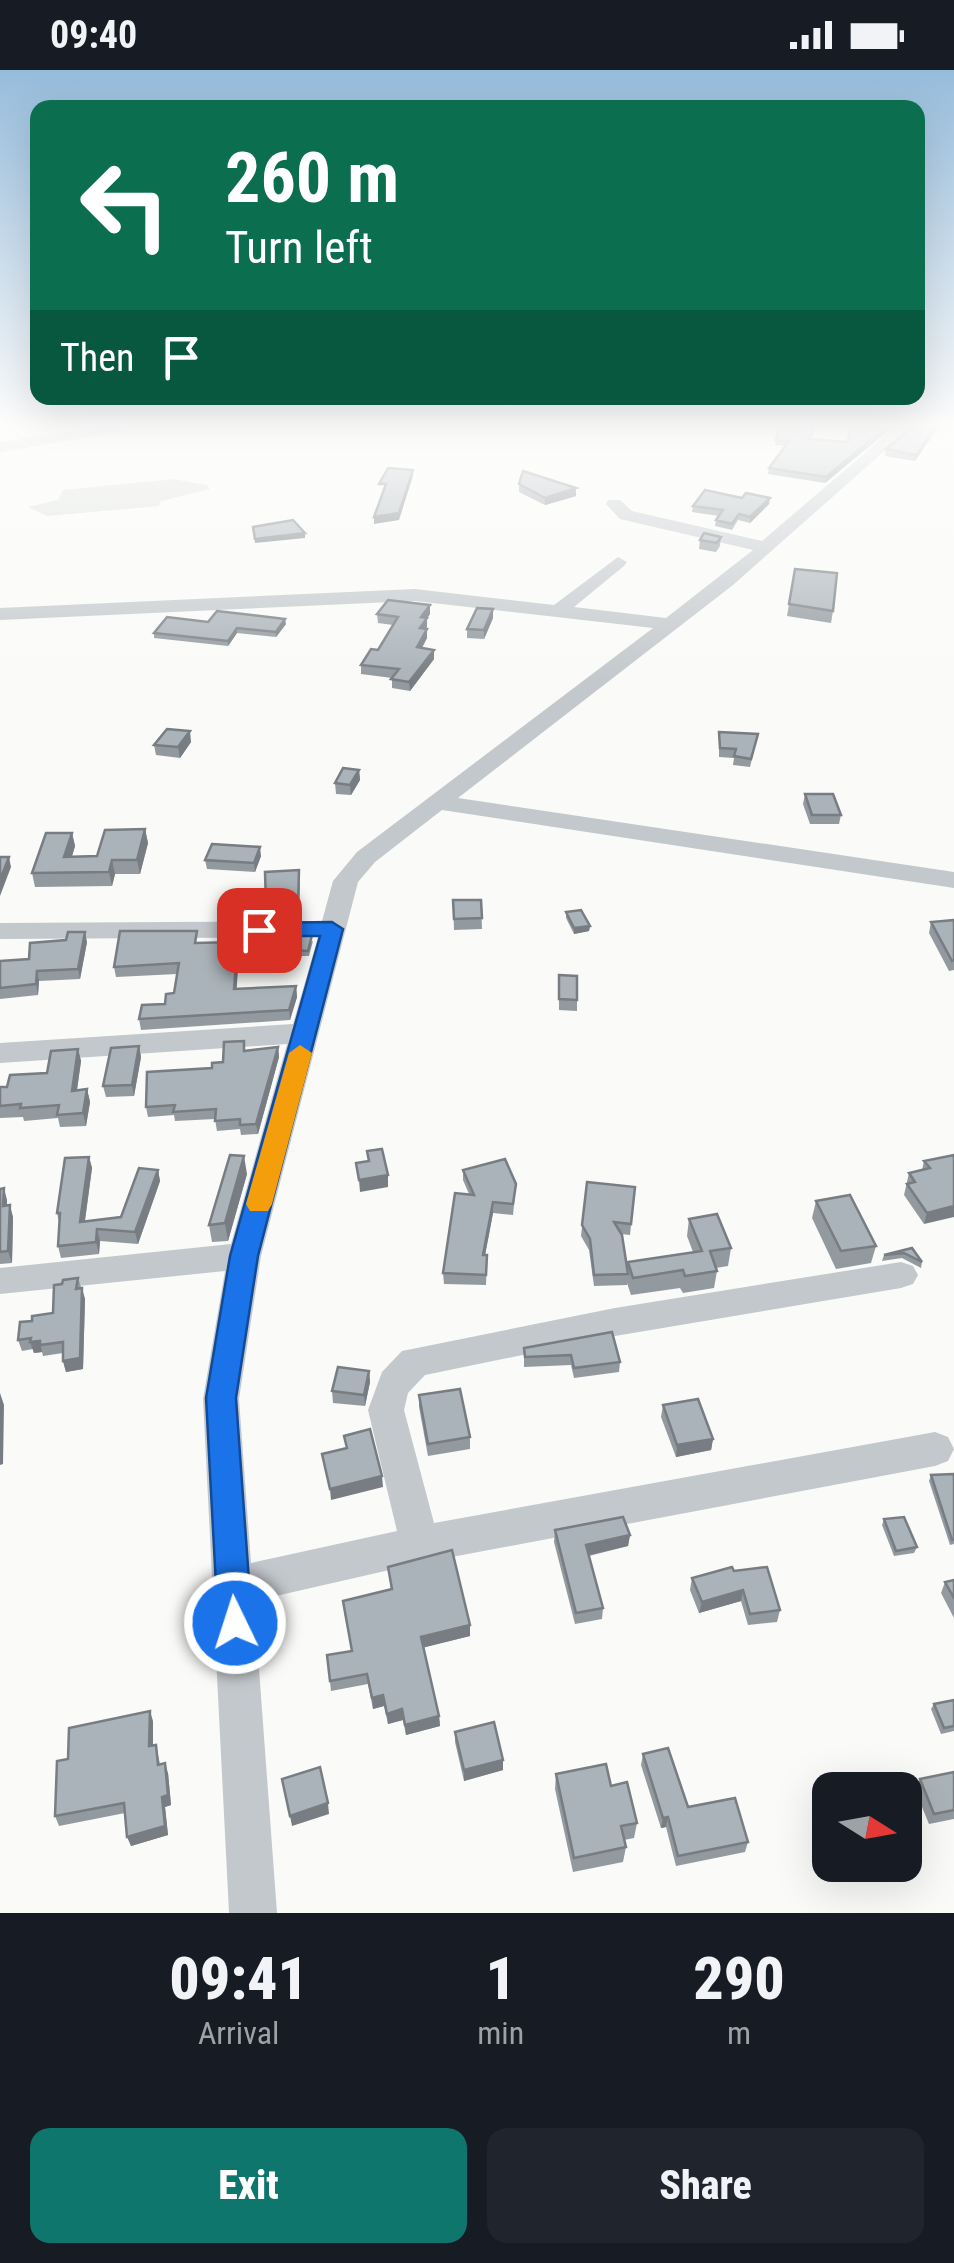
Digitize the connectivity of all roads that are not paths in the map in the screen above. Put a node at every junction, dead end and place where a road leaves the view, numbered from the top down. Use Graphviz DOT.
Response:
graph roads {
  1 [pos="621,510"];
  2 [pos="810,510"];
  3 [pos="764,547"];
  4 [pos="618,562"];
  5 [pos="558,611"];
  6 [pos="0,614"];
  7 [pos="668,624"];
  8 [pos="436,802"];
  9 [pos="954,880"];
  10 [pos="332,929"];
  11 [pos="0,932"];
  12 [pos="306,1033"];
  13 [pos="0,1053"];
  14 [pos="244,1256"];
  15 [pos="902,1275"];
  16 [pos="0,1281"];
  17 [pos="935,1448"];
  18 [pos="420,1544"];
  19 [pos="232,1586"];
  20 [pos="253,1913"];
  1 -- 3 [label="street"];
  2 -- 3 [label="street"];
  3 -- 7 [label="street"];
  4 -- 5 [label="street"];
  5 -- 6 [label="street"];
  5 -- 7 [label="street"];
  7 -- 8 [label="street"];
  8 -- 9 [label="street"];
  8 -- 10 [label="street"];
  10 -- 11 [label="street"];
  10 -- 12 [label="street"];
  12 -- 13 [label="street"];
  12 -- 14 [label="street"];
  14 -- 16 [label="street"];
  14 -- 19 [label="street"];
  15 -- 18 [label="street"];
  17 -- 18 [label="street"];
  18 -- 19 [label="street"];
  19 -- 20 [label="street"];
}
